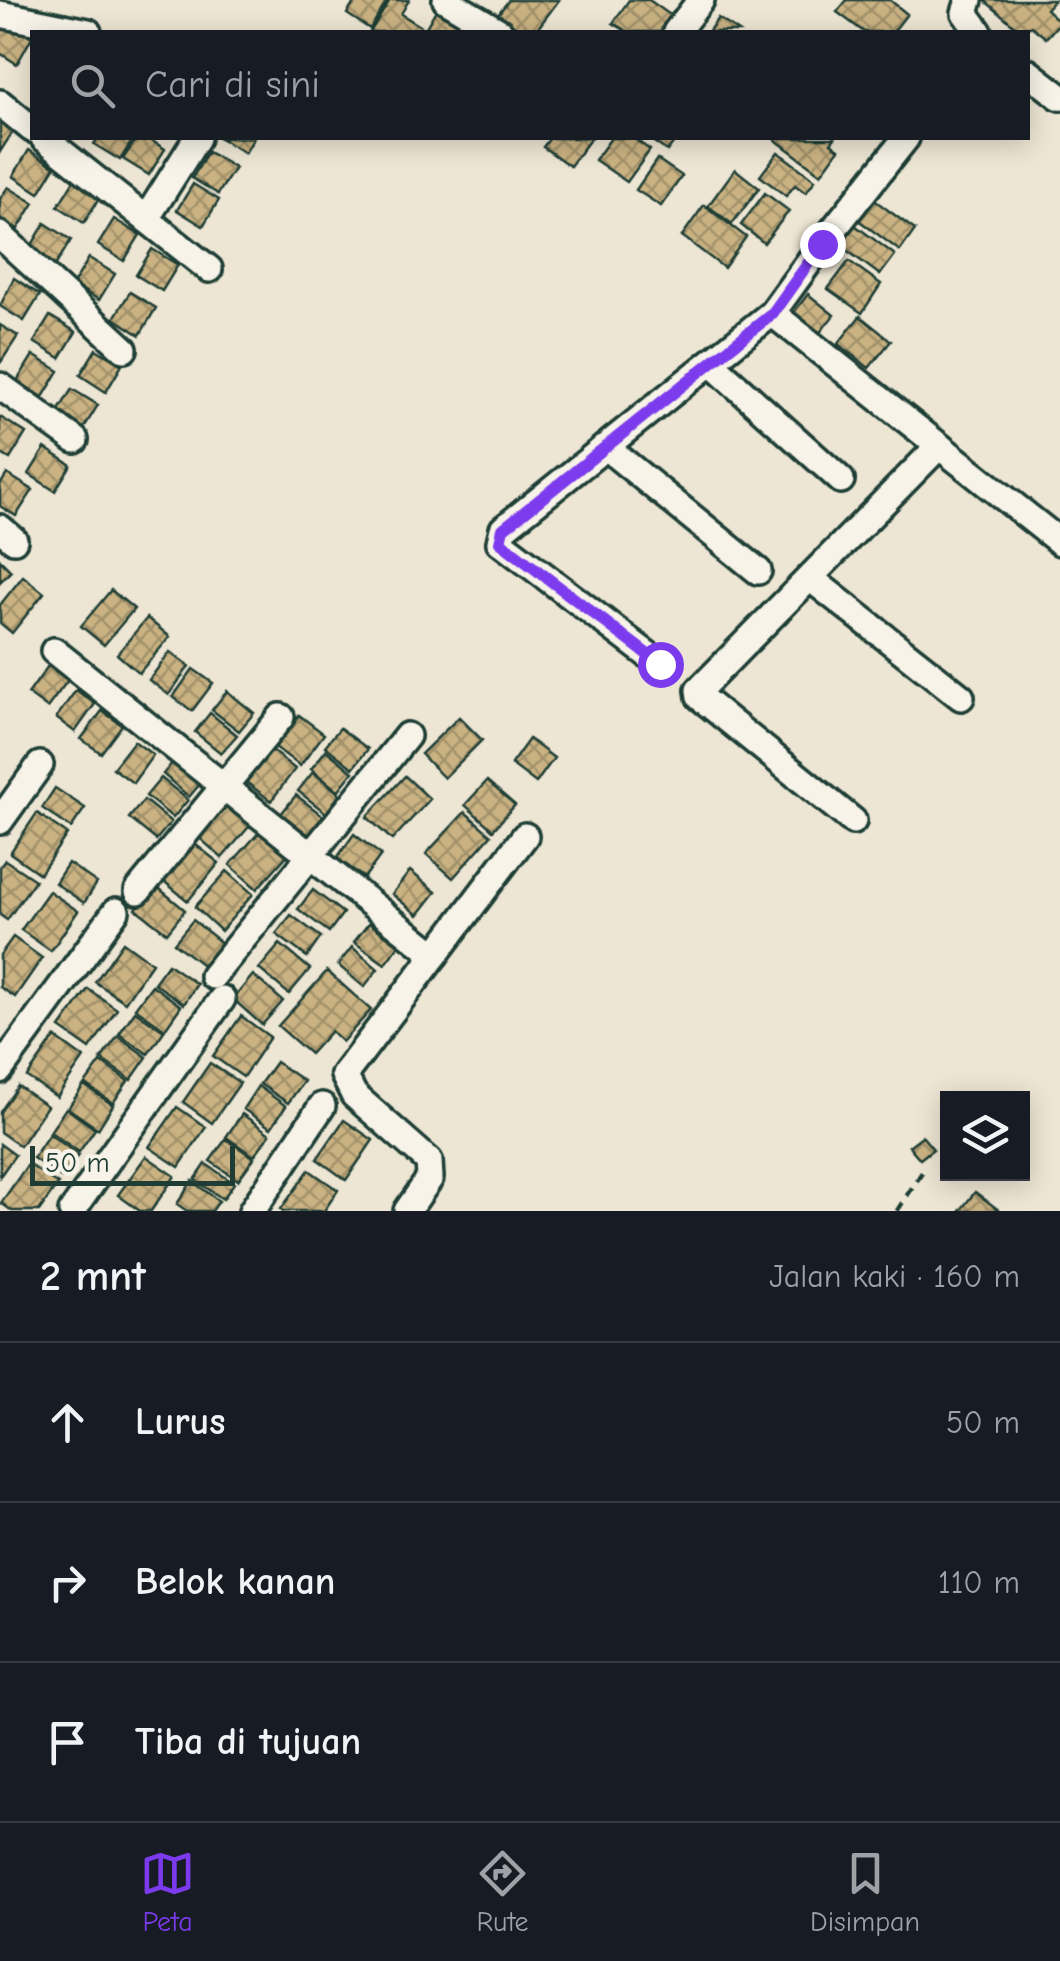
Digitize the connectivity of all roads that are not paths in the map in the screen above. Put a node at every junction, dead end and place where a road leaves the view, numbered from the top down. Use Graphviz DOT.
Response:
graph roads {
  1 [pos="446,0"];
  2 [pos="701,0"];
  3 [pos="969,0"];
  4 [pos="0,14"];
  5 [pos="78,30"];
  6 [pos="497,30"];
  7 [pos="678,30"];
  8 [pos="978,30"];
  9 [pos="1030,74"];
  10 [pos="1060,98"];
  11 [pos="0,103"];
  12 [pos="30,127"];
  13 [pos="47,140"];
  14 [pos="196,140"];
  15 [pos="904,140"];
  16 [pos="146,218"];
  17 [pos="0,235"];
  18 [pos="209,269"];
  19 [pos="772,314"];
  20 [pos="124,350"];
  21 [pos="711,363"];
  22 [pos="0,386"];
  23 [pos="76,440"];
  24 [pos="939,446"];
  25 [pos="607,448"];
  26 [pos="842,480"];
  27 [pos="1060,542"];
  28 [pos="758,570"];
  29 [pos="810,578"];
  30 [pos="54,652"];
  31 [pos="660,664"];
  32 [pos="961,697"];
  33 [pos="281,717"];
  34 [pos="407,736"];
  35 [pos="40,765"];
  36 [pos="223,786"];
  37 [pos="0,820"];
  38 [pos="854,820"];
  39 [pos="525,836"];
  40 [pos="309,854"];
  41 [pos="138,892"];
  42 [pos="116,911"];
  43 [pos="435,955"];
  44 [pos="0,1070"];
  45 [pos="322,1106"];
  46 [pos="72,1211"];
  47 [pos="252,1211"];
  48 [pos="407,1211"];
  1 -- 6 [label="street"];
  2 -- 7 [label="street"];
  3 -- 8 [label="street"];
  4 -- 5 [label="street"];
  9 -- 10 [label="street"];
  11 -- 12 [label="street"];
  13 -- 16 [label="street"];
  14 -- 16 [label="street"];
  15 -- 19 [label="street"];
  16 -- 18 [label="street"];
  17 -- 20 [label="street"];
  19 -- 21 [label="street"];
  19 -- 24 [label="street"];
  21 -- 25 [label="street"];
  21 -- 26 [label="street"];
  22 -- 23 [label="street"];
  24 -- 27 [label="street"];
  24 -- 29 [label="street"];
  25 -- 28 [label="street"];
  25 -- 31 [label="street"];
  29 -- 32 [label="street"];
  29 -- 38 [label="street"];
  30 -- 36 [label="street"];
  33 -- 36 [label="street"];
  34 -- 40 [label="street"];
  35 -- 37 [label="street"];
  36 -- 40 [label="street"];
  36 -- 41 [label="street"];
  39 -- 43 [label="street"];
  40 -- 43 [label="street"];
  40 -- 46 [label="street"];
  42 -- 44 [label="street"];
  43 -- 48 [label="street"];
  45 -- 47 [label="street"];
}
